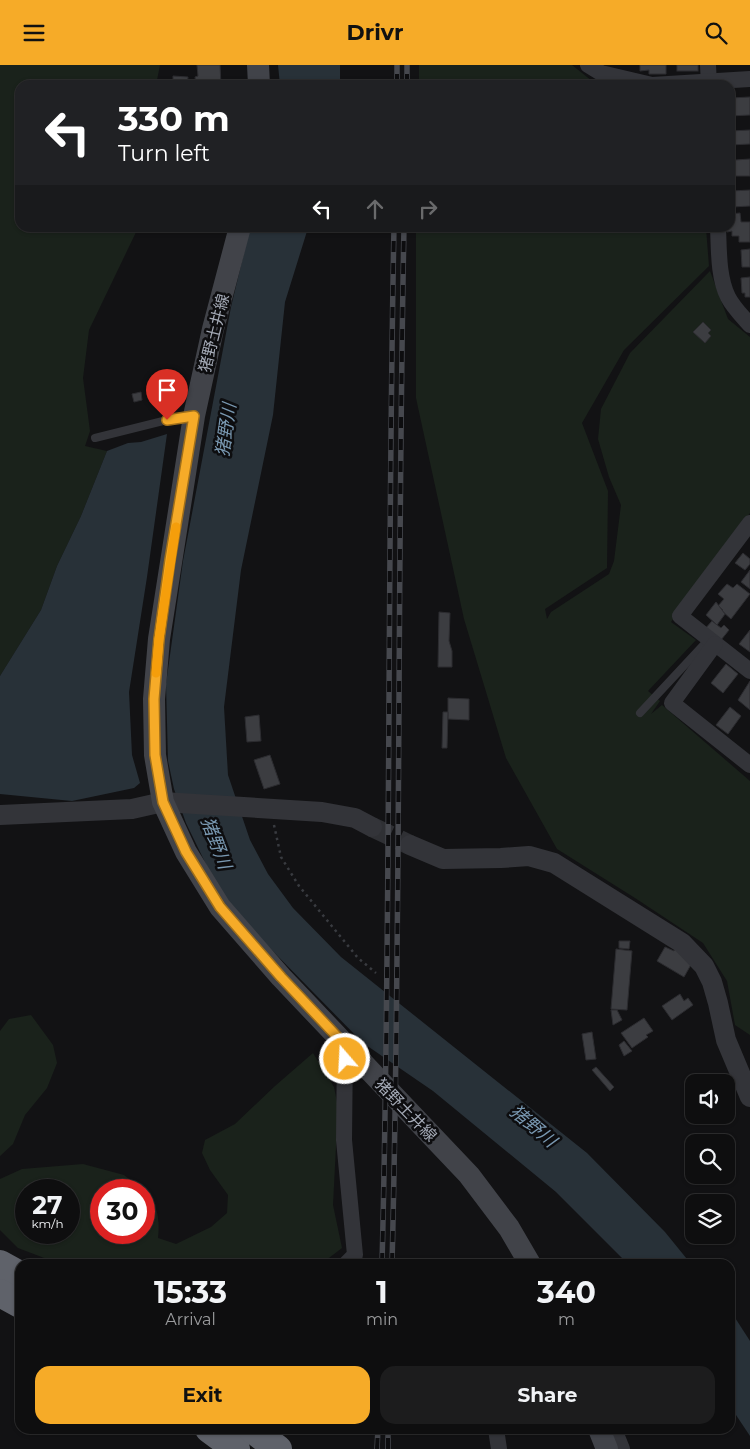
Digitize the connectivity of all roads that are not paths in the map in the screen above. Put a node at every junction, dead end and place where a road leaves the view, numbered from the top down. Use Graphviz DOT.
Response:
graph roads {
  1 [pos="258,65"];
  2 [pos="588,65"];
  3 [pos="708,65"];
  4 [pos="625,72"];
  5 [pos="750,79"];
  6 [pos="259,80"];
  7 [pos="642,80"];
  8 [pos="709,80"];
  9 [pos="735,80"];
  10 [pos="239,232"];
  11 [pos="718,232"];
  12 [pos="750,325"];
  13 [pos="194,416"];
  14 [pos="95,438"];
  15 [pos="750,523"];
  16 [pos="712,642"];
  17 [pos="750,671"];
  18 [pos="640,713"];
  19 [pos="750,765"];
  20 [pos="172,803"];
  21 [pos="0,815"];
  22 [pos="372,827"];
  23 [pos="410,845"];
  24 [pos="345,1045"];
  25 [pos="742,1064"];
  26 [pos="750,1097"];
  27 [pos="351,1259"];
  28 [pos="527,1259"];
  29 [pos="0,1264"];
  30 [pos="15,1272"];
  31 [pos="0,1293"];
  32 [pos="15,1301"];
  33 [pos="216,1434"];
  34 [pos="258,1434"];
  35 [pos="497,1434"];
  36 [pos="601,1434"];
  37 [pos="616,1434"];
  38 [pos="236,1449"];
  39 [pos="278,1449"];
  40 [pos="499,1449"];
  41 [pos="607,1449"];
  42 [pos="622,1449"];
  1 -- 6 [label="main road"];
  2 -- 4 [label="street"];
  3 -- 8 [label="street"];
  4 -- 7 [label="street"];
  5 -- 9 [label="street"];
  10 -- 13 [label="main road, 猪野土井線"];
  11 -- 12 [label="street"];
  13 -- 14 [label="lane"];
  13 -- 20 [label="main road, 猪野土井線"];
  15 -- 16 [label="street"];
  16 -- 17 [label="street"];
  16 -- 18 [label="lane"];
  16 -- 19 [label="street"];
  20 -- 21 [label="street"];
  20 -- 22 [label="street"];
  20 -- 24 [label="main road, 猪野土井線"];
  23 -- 25 [label="street"];
  24 -- 27 [label="street"];
  24 -- 28 [label="main road, 猪野土井線"];
  25 -- 26 [label="street"];
  29 -- 30 [label="highway"];
  31 -- 32 [label="highway"];
  33 -- 38 [label="highway"];
  34 -- 39 [label="highway"];
  35 -- 40 [label="street"];
  36 -- 41 [label="main road"];
  37 -- 42 [label="street"];
}
